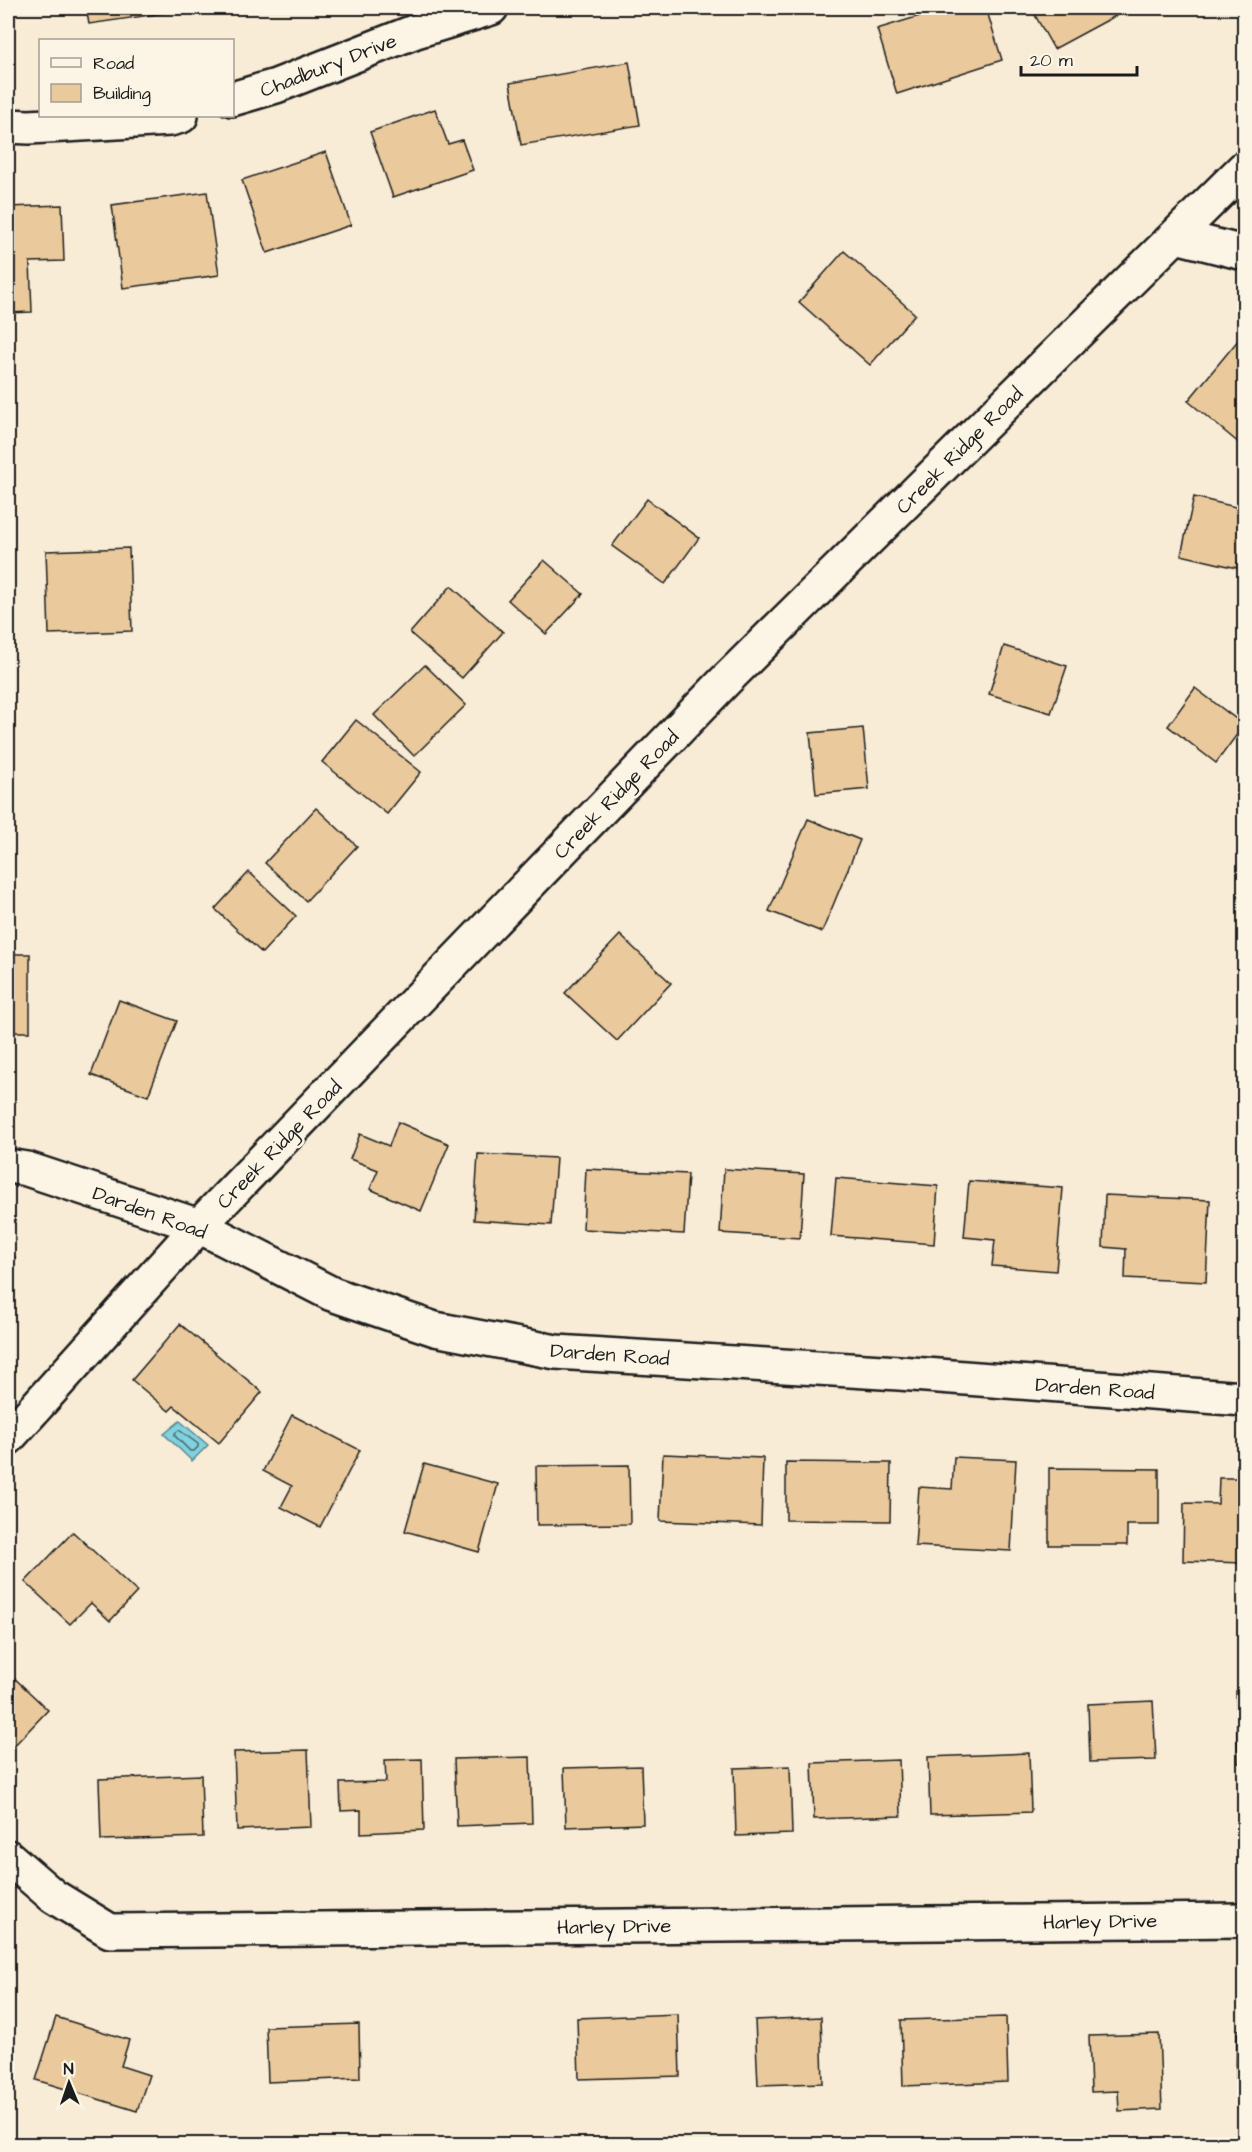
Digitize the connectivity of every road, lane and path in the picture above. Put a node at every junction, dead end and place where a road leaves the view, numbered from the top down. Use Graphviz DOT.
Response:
graph roads {
  1 [pos="491,8"];
  2 [pos="234,98"];
  3 [pos="177,117"];
  4 [pos="8,126"];
  5 [pos="1245,168"];
  6 [pos="1176,236"];
  7 [pos="1245,253"];
  8 [pos="8,1166"];
  9 [pos="199,1226"];
  10 [pos="1245,1399"];
  11 [pos="8,1438"];
  12 [pos="8,1857"];
  13 [pos="1245,1920"];
  1 -- 2 [label="street, Chadbury Drive"];
  3 -- 4 [label="street"];
  5 -- 6 [label="street, Creek Ridge Road"];
  6 -- 7 [label="street"];
  6 -- 9 [label="street, Creek Ridge Road"];
  8 -- 9 [label="street, Darden Road"];
  9 -- 10 [label="street, Darden Road"];
  9 -- 11 [label="street, Creek Ridge Road"];
  12 -- 13 [label="street, Harley Drive"];
}
